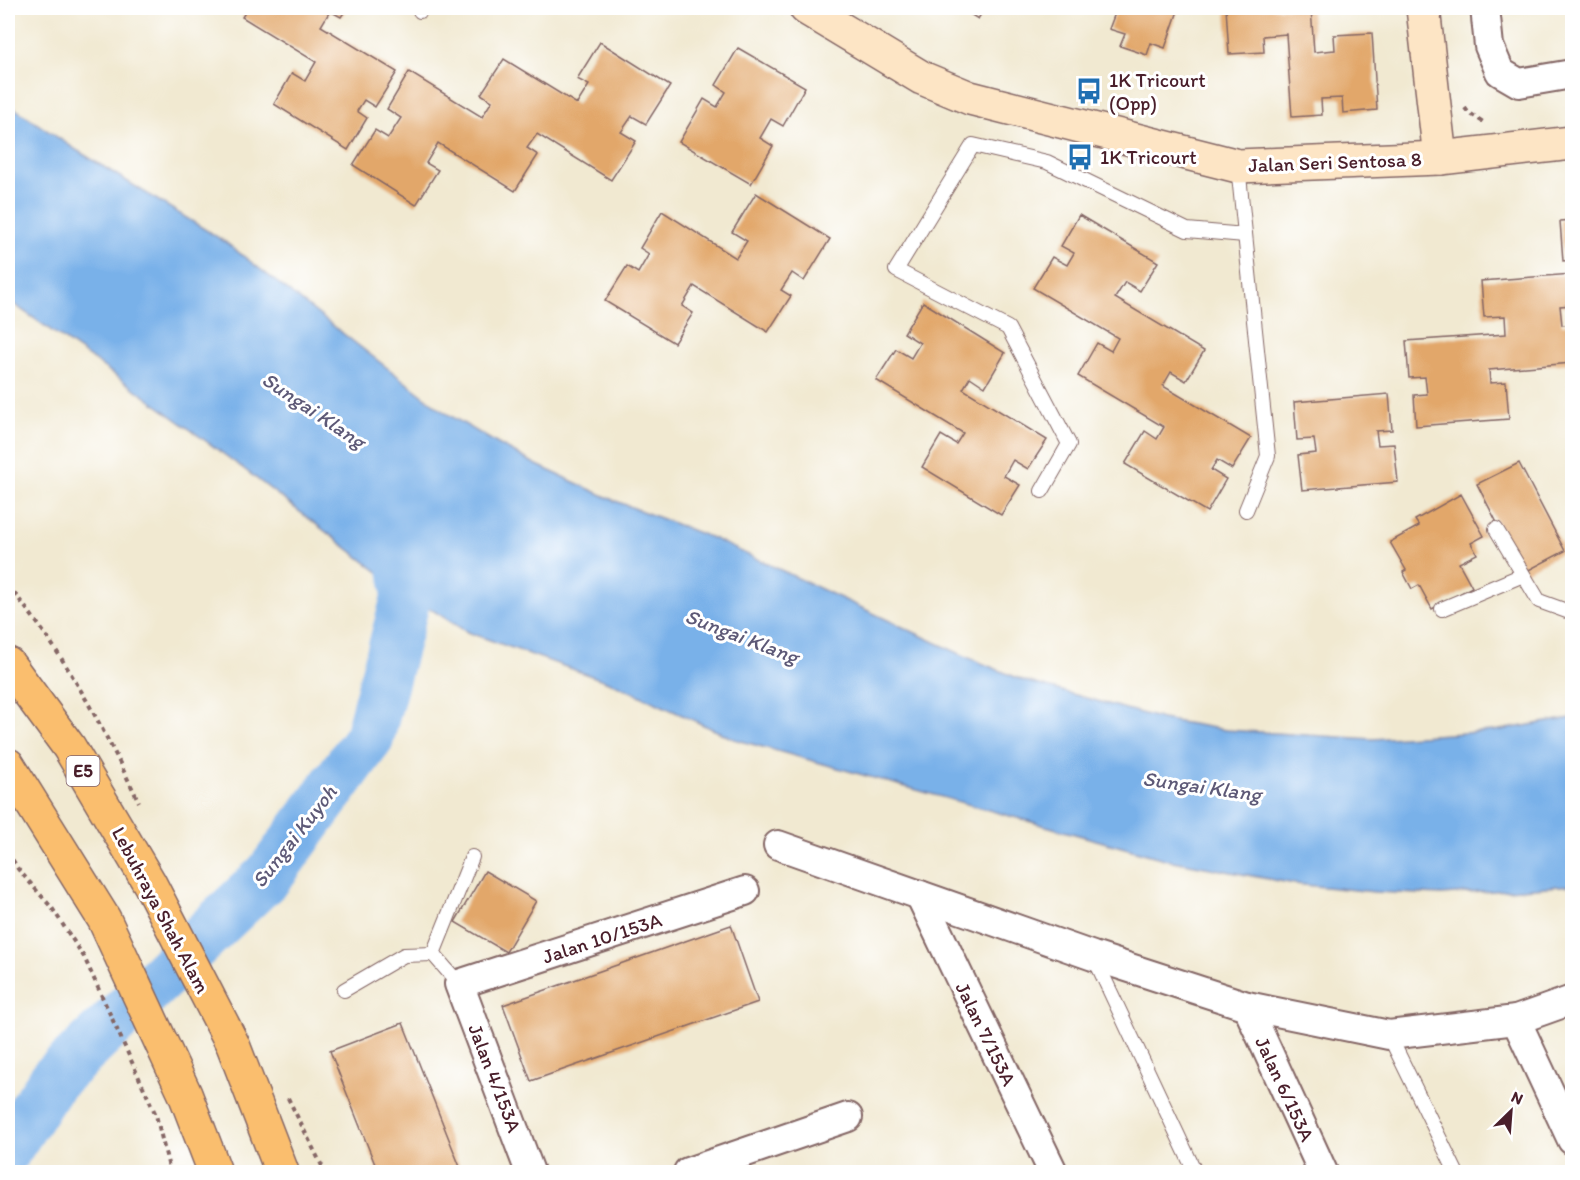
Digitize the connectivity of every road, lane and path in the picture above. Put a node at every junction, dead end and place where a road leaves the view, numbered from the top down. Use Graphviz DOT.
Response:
graph roads {
  1 [pos="806,8"];
  2 [pos="1423,8"];
  3 [pos="1485,8"];
  4 [pos="1572,74"];
  5 [pos="1572,143"];
  6 [pos="1440,158"];
  7 [pos="1238,166"];
  8 [pos="1245,235"];
  9 [pos="1042,491"];
  10 [pos="1246,510"];
  11 [pos="1496,529"];
  12 [pos="1523,575"];
  13 [pos="8,586"];
  14 [pos="1442,609"];
  15 [pos="1572,613"];
  16 [pos="8,664"];
  17 [pos="8,765"];
  18 [pos="144,811"];
  19 [pos="778,845"];
  20 [pos="8,852"];
  21 [pos="472,857"];
  22 [pos="745,891"];
  23 [pos="920,895"];
  24 [pos="433,954"];
  25 [pos="1093,956"];
  26 [pos="459,984"];
  27 [pos="344,990"];
  28 [pos="1572,1000"];
  29 [pos="1247,1006"];
  30 [pos="1516,1020"];
  31 [pos="1389,1035"];
  32 [pos="848,1117"];
  33 [pos="1572,1140"];
  34 [pos="170,1173"];
  35 [pos="215,1173"];
  36 [pos="282,1173"];
  37 [pos="530,1173"];
  38 [pos="688,1173"];
  39 [pos="1053,1173"];
  40 [pos="1195,1173"];
  41 [pos="1323,1173"];
  42 [pos="1456,1173"];
  1 -- 7 [label="main road, Jalan Seri Sentosa 8"];
  2 -- 6 [label="main road"];
  3 -- 4 [label="street"];
  5 -- 6 [label="main road, Jalan Seri Sentosa 8"];
  6 -- 7 [label="main road, Jalan Seri Sentosa 8"];
  7 -- 8 [label="lane"];
  8 -- 9 [label="lane"];
  8 -- 10 [label="lane"];
  11 -- 12 [label="lane"];
  12 -- 14 [label="lane"];
  12 -- 15 [label="lane"];
  13 -- 18 [label="path"];
  16 -- 36 [label="highway, Lebuhraya Shah Alam / E5"];
  17 -- 35 [label="highway"];
  19 -- 23 [label="street"];
  20 -- 34 [label="path"];
  21 -- 24 [label="lane"];
  22 -- 26 [label="street, Jalan 10/153A"];
  23 -- 25 [label="street"];
  23 -- 39 [label="street, Jalan 7/153A"];
  24 -- 26 [label="lane"];
  24 -- 27 [label="lane"];
  25 -- 29 [label="street"];
  25 -- 40 [label="lane"];
  26 -- 37 [label="street, Jalan 4/153A"];
  28 -- 30 [label="street"];
  29 -- 31 [label="street"];
  29 -- 41 [label="street, Jalan 6/153A"];
  30 -- 31 [label="street"];
  30 -- 33 [label="street"];
  31 -- 42 [label="lane"];
  32 -- 38 [label="street"];
}
